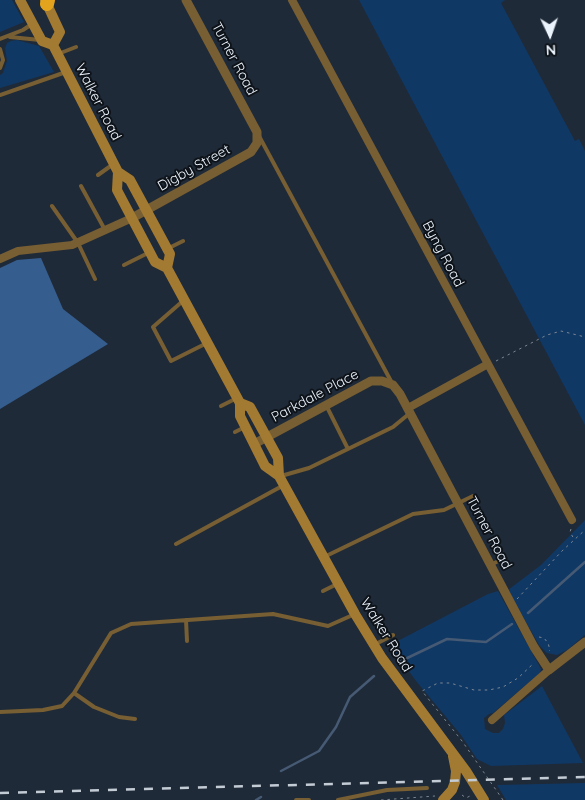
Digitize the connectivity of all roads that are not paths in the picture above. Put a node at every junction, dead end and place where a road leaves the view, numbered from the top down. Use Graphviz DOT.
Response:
graph roads {
  1 [pos="20,0"];
  2 [pos="186,0"];
  3 [pos="292,0"];
  4 [pos="47,1"];
  5 [pos="32,23"];
  6 [pos="7,37"];
  7 [pos="0,39"];
  8 [pos="42,40"];
  9 [pos="76,47"];
  10 [pos="0,49"];
  11 [pos="56,49"];
  12 [pos="0,68"];
  13 [pos="67,71"];
  14 [pos="0,95"];
  15 [pos="257,132"];
  16 [pos="116,168"];
  17 [pos="98,175"];
  18 [pos="81,186"];
  19 [pos="52,206"];
  20 [pos="146,210"];
  21 [pos="132,218"];
  22 [pos="105,230"];
  23 [pos="183,241"];
  24 [pos="78,242"];
  25 [pos="168,249"];
  26 [pos="150,252"];
  27 [pos="0,259"];
  28 [pos="124,265"];
  29 [pos="167,268"];
  30 [pos="95,279"];
  31 [pos="184,300"];
  32 [pos="207,343"];
  33 [pos="488,364"];
  34 [pos="393,385"];
  35 [pos="239,400"];
  36 [pos="326,405"];
  37 [pos="221,406"];
  38 [pos="409,410"];
  39 [pos="245,427"];
  40 [pos="235,432"];
  41 [pos="267,437"];
  42 [pos="254,444"];
  43 [pos="348,449"];
  44 [pos="282,481"];
  45 [pos="472,496"];
  46 [pos="457,503"];
  47 [pos="572,520"];
  48 [pos="176,544"];
  49 [pos="324,557"];
  50 [pos="505,558"];
  51 [pos="490,565"];
  52 [pos="339,583"];
  53 [pos="323,591"];
  54 [pos="355,614"];
  55 [pos="186,620"];
  56 [pos="393,635"];
  57 [pos="187,641"];
  58 [pos="585,642"];
  59 [pos="374,645"];
  60 [pos="549,670"];
  61 [pos="74,693"];
  62 [pos="0,712"];
  63 [pos="134,719"];
  64 [pos="492,720"];
  65 [pos="452,753"];
  66 [pos="428,788"];
  67 [pos="296,800"];
  68 [pos="309,800"];
  69 [pos="338,800"];
  70 [pos="443,800"];
  71 [pos="484,800"];
  1 -- 5 [label="main road"];
  2 -- 15 [label="street, Turner Road"];
  3 -- 33 [label="street, Byng Road"];
  4 -- 11 [label="main road"];
  5 -- 6 [label="lane"];
  5 -- 8 [label="main road"];
  6 -- 7 [label="lane"];
  6 -- 8 [label="lane"];
  8 -- 11 [label="main road"];
  9 -- 11 [label="lane"];
  10 -- 12 [label="lane"];
  11 -- 13 [label="main road, Walker Road"];
  13 -- 14 [label="lane"];
  13 -- 16 [label="main road, Walker Road"];
  15 -- 20 [label="street, Digby Street"];
  15 -- 34 [label="lane"];
  16 -- 17 [label="lane"];
  16 -- 20 [label="main road, Walker Road"];
  16 -- 21 [label="main road, Walker Road"];
  18 -- 22 [label="lane"];
  19 -- 24 [label="lane"];
  20 -- 21 [label="street, Digby Street"];
  20 -- 25 [label="main road, Walker Road"];
  21 -- 22 [label="street"];
  21 -- 26 [label="main road, Walker Road"];
  22 -- 24 [label="street"];
  23 -- 25 [label="lane"];
  24 -- 27 [label="street"];
  24 -- 30 [label="lane"];
  25 -- 29 [label="main road"];
  26 -- 28 [label="lane"];
  26 -- 29 [label="main road, Walker Road"];
  29 -- 31 [label="main road, Walker Road"];
  31 -- 32 [label="main road, Walker Road"];
  31 -- 32 [label="lane"];
  32 -- 35 [label="main road, Walker Road"];
  33 -- 38 [label="street"];
  33 -- 47 [label="street, Byng Road"];
  34 -- 36 [label="street, Parkdale Place"];
  34 -- 38 [label="street"];
  35 -- 37 [label="lane"];
  35 -- 39 [label="main road, Walker Road"];
  35 -- 41 [label="main road, Walker Road"];
  36 -- 41 [label="street, Parkdale Place"];
  36 -- 43 [label="lane"];
  38 -- 43 [label="lane"];
  38 -- 46 [label="street, Turner Road"];
  39 -- 40 [label="lane"];
  39 -- 42 [label="main road, Walker Road"];
  41 -- 42 [label="street, Parkdale Place"];
  41 -- 44 [label="main road, Walker Road"];
  42 -- 44 [label="main road, Walker Road"];
  43 -- 44 [label="lane"];
  44 -- 48 [label="lane"];
  44 -- 49 [label="main road, Walker Road"];
  45 -- 46 [label="lane"];
  46 -- 49 [label="lane"];
  46 -- 51 [label="street, Turner Road"];
  49 -- 52 [label="main road, Walker Road"];
  50 -- 51 [label="lane"];
  51 -- 60 [label="street, Turner Road"];
  52 -- 53 [label="lane"];
  52 -- 54 [label="main road, Walker Road"];
  54 -- 55 [label="lane"];
  54 -- 59 [label="main road, Walker Road"];
  55 -- 57 [label="lane"];
  55 -- 61 [label="lane"];
  56 -- 59 [label="lane"];
  58 -- 60 [label="street"];
  59 -- 65 [label="main road, Walker Road"];
  60 -- 64 [label="street"];
  61 -- 62 [label="lane"];
  61 -- 63 [label="lane"];
  65 -- 70 [label="main road"];
  65 -- 71 [label="main road, Walker Road"];
  66 -- 69 [label="lane"];
  67 -- 68 [label="lane"];
}
